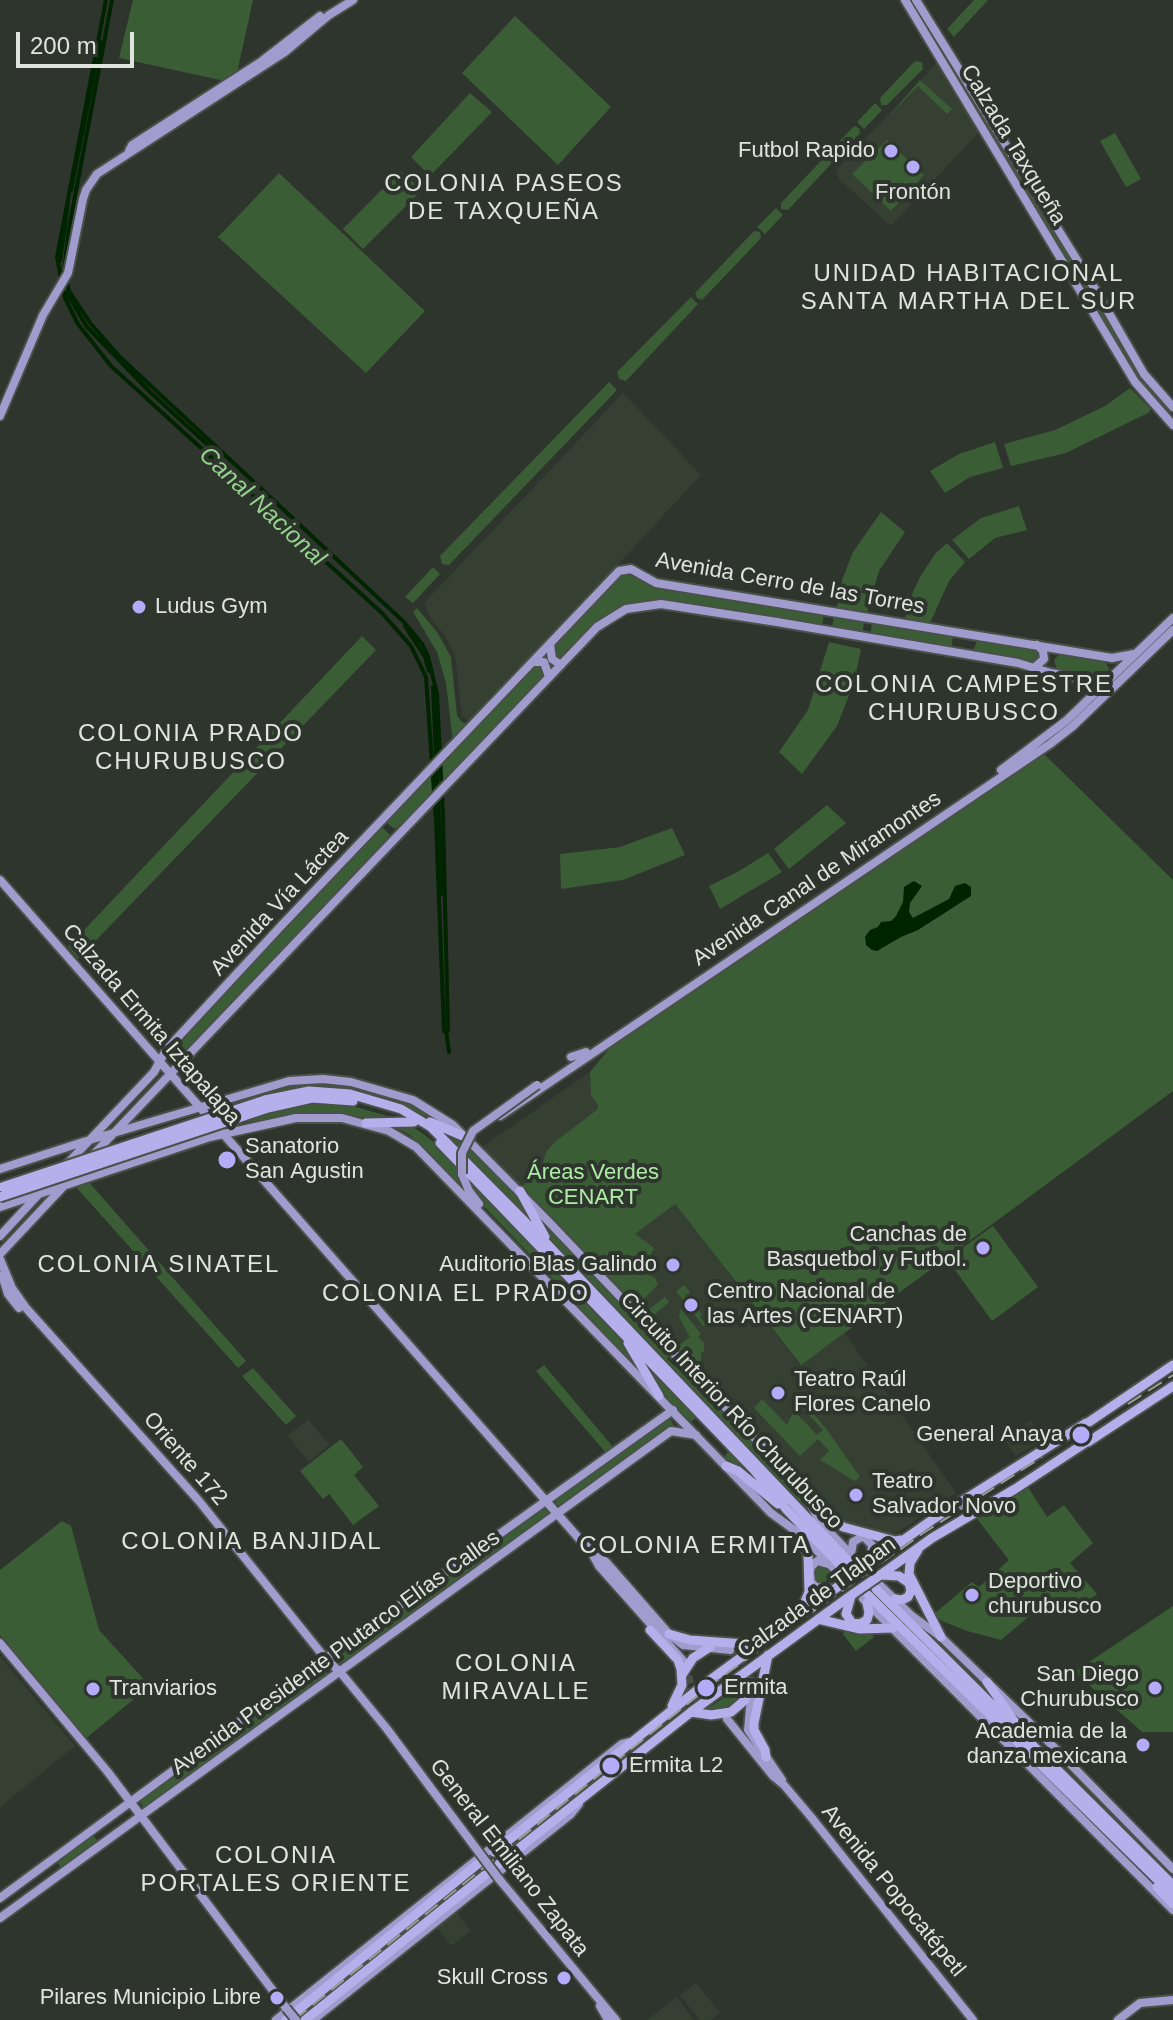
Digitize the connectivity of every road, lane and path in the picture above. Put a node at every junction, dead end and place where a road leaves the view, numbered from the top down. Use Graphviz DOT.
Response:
graph roads {
  1 [pos="343,0"];
  2 [pos="353,0"];
  3 [pos="905,0"];
  4 [pos="916,0"];
  5 [pos="129,151"];
  6 [pos="1135,382"];
  7 [pos="1165,397"];
  8 [pos="2,398"];
  9 [pos="1173,407"];
  10 [pos="0,416"];
  11 [pos="1173,425"];
  12 [pos="1173,618"];
  13 [pos="1173,630"];
  14 [pos="550,644"];
  15 [pos="1035,644"];
  16 [pos="1134,654"];
  17 [pos="1106,657"];
  18 [pos="532,662"];
  19 [pos="561,665"];
  20 [pos="1034,668"];
  21 [pos="1115,673"];
  22 [pos="549,677"];
  23 [pos="1108,686"];
  24 [pos="1038,743"];
  25 [pos="1022,762"];
  26 [pos="429,771"];
  27 [pos="430,801"];
  28 [pos="0,880"];
  29 [pos="166,1050"];
  30 [pos="586,1052"];
  31 [pos="571,1057"];
  32 [pos="159,1061"];
  33 [pos="181,1063"];
  34 [pos="170,1074"];
  35 [pos="266,1087"];
  36 [pos="201,1109"];
  37 [pos="132,1114"];
  38 [pos="416,1120"];
  39 [pos="366,1123"];
  40 [pos="142,1125"];
  41 [pos="268,1125"];
  42 [pos="114,1133"];
  43 [pos="223,1134"];
  44 [pos="467,1139"];
  45 [pos="90,1140"];
  46 [pos="0,1169"];
  47 [pos="64,1186"];
  48 [pos="1,1190"];
  49 [pos="520,1191"];
  50 [pos="39,1194"];
  51 [pos="0,1207"];
  52 [pos="0,1236"];
  53 [pos="547,1244"];
  54 [pos="0,1256"];
  55 [pos="0,1269"];
  56 [pos="10,1291"];
  57 [pos="582,1316"];
  58 [pos="618,1327"];
  59 [pos="1173,1365"];
  60 [pos="1173,1386"];
  61 [pos="659,1396"];
  62 [pos="673,1410"];
  63 [pos="696,1435"];
  64 [pos="726,1466"];
  65 [pos="803,1489"];
  66 [pos="546,1501"];
  67 [pos="786,1509"];
  68 [pos="557,1513"];
  69 [pos="796,1538"];
  70 [pos="904,1539"];
  71 [pos="919,1547"];
  72 [pos="592,1553"];
  73 [pos="870,1561"];
  74 [pos="830,1565"];
  75 [pos="848,1568"];
  76 [pos="829,1588"];
  77 [pos="869,1590"];
  78 [pos="895,1599"];
  79 [pos="797,1616"];
  80 [pos="818,1619"];
  81 [pos="893,1628"];
  82 [pos="650,1630"];
  83 [pos="669,1634"];
  84 [pos="941,1637"];
  85 [pos="0,1643"];
  86 [pos="758,1645"];
  87 [pos="710,1647"];
  88 [pos="730,1650"];
  89 [pos="768,1655"];
  90 [pos="324,1660"];
  91 [pos="686,1664"];
  92 [pos="339,1674"];
  93 [pos="682,1676"];
  94 [pos="752,1682"];
  95 [pos="987,1682"];
  96 [pos="952,1687"];
  97 [pos="668,1712"];
  98 [pos="691,1712"];
  99 [pos="727,1719"];
  100 [pos="1017,1734"];
  101 [pos="630,1742"];
  102 [pos="766,1757"];
  103 [pos="784,1785"];
  104 [pos="131,1801"];
  105 [pos="582,1801"];
  106 [pos="143,1817"];
  107 [pos="1116,1838"];
  108 [pos="494,1852"];
  109 [pos="1139,1852"];
  110 [pos="479,1863"];
  111 [pos="499,1864"];
  112 [pos="1173,1869"];
  113 [pos="485,1875"];
  114 [pos="1173,1877"];
  115 [pos="1173,1885"];
  116 [pos="1173,1895"];
  117 [pos="0,1898"];
  118 [pos="1173,1907"];
  119 [pos="0,1918"];
  120 [pos="594,1995"];
  121 [pos="1173,2000"];
  122 [pos="276,2020"];
  123 [pos="286,2020"];
  124 [pos="296,2020"];
  125 [pos="305,2020"];
  126 [pos="313,2020"];
  127 [pos="608,2020"];
  128 [pos="616,2020"];
  129 [pos="973,2020"];
  130 [pos="1118,2020"];
  1 -- 5 [label="main road"];
  2 -- 5 [label="main road"];
  3 -- 6 [label="main road, Calzada Taxqueña"];
  4 -- 7 [label="main road, Calzada Taxqueña"];
  5 -- 8 [label="main road"];
  6 -- 7 [label="main road"];
  6 -- 11 [label="main road, Calzada Taxqueña"];
  7 -- 9 [label="main road, Calzada Taxqueña"];
  8 -- 10 [label="main road"];
  12 -- 16 [label="main road"];
  13 -- 23 [label="main road, Avenida Canal de Miramontes"];
  14 -- 15 [label="main road, Avenida Cerro de las Torres"];
  14 -- 18 [label="main road, Avenida Cerro de las Torres"];
  14 -- 19 [label="main road"];
  15 -- 17 [label="main road, Avenida Cerro de las Torres"];
  15 -- 20 [label="main road"];
  16 -- 17 [label="main road, Avenida Cerro de las Torres"];
  16 -- 21 [label="main road"];
  17 -- 21 [label="main road"];
  18 -- 22 [label="main road"];
  18 -- 26 [label="main road, Avenida Cerro de las Torres"];
  19 -- 20 [label="main road, Avenida Cerro de las Torres"];
  19 -- 22 [label="main road, Avenida Cerro de las Torres"];
  20 -- 23 [label="main road, Avenida Cerro de las Torres"];
  21 -- 23 [label="main road"];
  22 -- 27 [label="main road, Avenida Cerro de las Torres"];
  23 -- 24 [label="main road, Avenida Canal de Miramontes"];
  23 -- 25 [label="main road, Avenida Canal de Miramontes"];
  24 -- 25 [label="main road"];
  24 -- 30 [label="main road, Avenida Canal de Miramontes"];
  25 -- 44 [label="main road, Avenida Canal de Miramontes"];
  26 -- 29 [label="main road, Avenida Vía Láctea"];
  27 -- 33 [label="main road, Avenida Vía Láctea"];
  28 -- 32 [label="main road, Calzada Ermita Iztapalapa"];
  29 -- 32 [label="main road, Avenida Vía Láctea"];
  29 -- 33 [label="main road"];
  30 -- 31 [label="main road"];
  30 -- 57 [label="main road, Avenida Canal de Miramontes, bridge"];
  32 -- 34 [label="main road, Calzada Ermita Iztapalapa"];
  32 -- 45 [label="main road, Avenida Vía Láctea"];
  33 -- 34 [label="main road, Avenida Vía Láctea"];
  34 -- 36 [label="main road, Calzada Ermita Iztapalapa"];
  34 -- 37 [label="main road, Avenida Vía Láctea"];
  35 -- 36 [label="main road"];
  35 -- 41 [label="main road"];
  35 -- 44 [label="main road"];
  36 -- 40 [label="main road"];
  36 -- 43 [label="main road, Calzada Ermita Iztapalapa"];
  37 -- 40 [label="main road"];
  37 -- 42 [label="main road, Avenida Vía Láctea"];
  38 -- 39 [label="highway"];
  38 -- 44 [label="highway"];
  38 -- 48 [label="highway, Circuito Interior Río Churubusco, bridge"];
  38 -- 53 [label="highway, Circuito Interior Río Churubusco"];
  38 -- 58 [label="highway, Circuito Interior Río Churubusco"];
  39 -- 41 [label="main road"];
  39 -- 57 [label="main road"];
  40 -- 42 [label="main road"];
  41 -- 43 [label="main road"];
  42 -- 45 [label="main road"];
  42 -- 47 [label="main road, Avenida Vía Láctea"];
  43 -- 47 [label="main road"];
  43 -- 66 [label="main road, Calzada Ermita Iztapalapa"];
  44 -- 49 [label="main road"];
  45 -- 46 [label="main road"];
  45 -- 50 [label="main road, Avenida Vía Láctea"];
  47 -- 50 [label="main road"];
  47 -- 54 [label="main road, Avenida Vía Láctea"];
  49 -- 53 [label="highway"];
  49 -- 65 [label="main road"];
  50 -- 51 [label="main road"];
  50 -- 52 [label="main road, Avenida Vía Láctea"];
  53 -- 75 [label="highway, Circuito Interior Río Churubusco"];
  54 -- 56 [label="main road"];
  55 -- 56 [label="main road"];
  56 -- 90 [label="main road, Oriente 172"];
  57 -- 61 [label="main road"];
  58 -- 61 [label="highway"];
  58 -- 67 [label="highway, Circuito Interior Río Churubusco"];
  59 -- 70 [label="highway, Calzada de Tlalpan"];
  60 -- 71 [label="highway, Calzada de Tlalpan"];
  61 -- 62 [label="main road"];
  62 -- 63 [label="main road"];
  62 -- 66 [label="main road, Avenida Presidente Plutarco Elías Calles"];
  63 -- 64 [label="main road"];
  63 -- 68 [label="main road, Avenida Presidente Plutarco Elías Calles"];
  64 -- 67 [label="highway"];
  64 -- 74 [label="main road"];
  65 -- 70 [label="highway"];
  65 -- 75 [label="main road"];
  66 -- 68 [label="main road, Calzada Ermita Iztapalapa"];
  66 -- 90 [label="main road, Avenida Presidente Plutarco Elías Calles"];
  67 -- 75 [label="highway, Circuito Interior Río Churubusco"];
  68 -- 72 [label="main road, Calzada Ermita Iztapalapa"];
  68 -- 92 [label="main road, Avenida Presidente Plutarco Elías Calles"];
  69 -- 79 [label="highway"];
  70 -- 73 [label="highway, Calzada de Tlalpan"];
  71 -- 77 [label="highway, Calzada de Tlalpan"];
  71 -- 84 [label="highway"];
  72 -- 83 [label="main road, Calzada Ermita Iztapalapa"];
  72 -- 91 [label="main road, Calzada Ermita Iztapalapa"];
  73 -- 75 [label="highway, Calzada de Tlalpan, bridge"];
  73 -- 75 [label="main road"];
  74 -- 75 [label="main road"];
  74 -- 76 [label="main road"];
  75 -- 79 [label="highway, Calzada de Tlalpan"];
  77 -- 78 [label="main road"];
  77 -- 78 [label="highway"];
  77 -- 80 [label="highway, Calzada de Tlalpan"];
  77 -- 81 [label="main road"];
  77 -- 100 [label="highway"];
  78 -- 84 [label="main road"];
  79 -- 86 [label="highway, Calzada de Tlalpan"];
  80 -- 81 [label="highway"];
  80 -- 89 [label="highway, Calzada de Tlalpan"];
  81 -- 96 [label="main road"];
  82 -- 93 [label="highway"];
  83 -- 86 [label="highway"];
  83 -- 87 [label="main road, Calzada Ermita Iztapalapa"];
  84 -- 95 [label="main road"];
  85 -- 104 [label="main road"];
  86 -- 97 [label="highway, Calzada de Tlalpan"];
  87 -- 88 [label="main road"];
  87 -- 93 [label="highway"];
  89 -- 98 [label="highway, Calzada de Tlalpan"];
  89 -- 102 [label="highway"];
  90 -- 92 [label="main road, General Emiliano Zapata"];
  90 -- 104 [label="main road, Avenida Presidente Plutarco Elías Calles"];
  92 -- 106 [label="main road, Avenida Presidente Plutarco Elías Calles"];
  92 -- 120 [label="main road, General Emiliano Zapata, bridge"];
  93 -- 97 [label="highway"];
  94 -- 98 [label="highway"];
  94 -- 102 [label="main road, Avenida Popocatépetl"];
  95 -- 100 [label="highway"];
  95 -- 112 [label="main road"];
  96 -- 100 [label="highway"];
  96 -- 118 [label="main road"];
  97 -- 101 [label="highway, Calzada de Tlalpan"];
  98 -- 105 [label="highway, Calzada de Tlalpan"];
  99 -- 103 [label="main road, Avenida Popocatépetl"];
  100 -- 107 [label="highway"];
  100 -- 109 [label="highway"];
  101 -- 108 [label="highway, Calzada de Tlalpan"];
  101 -- 122 [label="main road, Calzada de Tlalpan"];
  102 -- 103 [label="main road, Avenida Popocatépetl"];
  103 -- 129 [label="main road, Avenida Popocatépetl"];
  104 -- 106 [label="main road"];
  104 -- 117 [label="main road, Avenida Presidente Plutarco Elías Calles"];
  105 -- 111 [label="highway, Calzada de Tlalpan"];
  105 -- 126 [label="main road, Calzada de Tlalpan"];
  106 -- 119 [label="main road, Avenida Presidente Plutarco Elías Calles"];
  106 -- 124 [label="main road, bridge"];
  107 -- 116 [label="highway"];
  107 -- 118 [label="highway"];
  109 -- 114 [label="highway"];
  109 -- 115 [label="highway"];
  110 -- 123 [label="highway"];
  113 -- 125 [label="highway"];
  120 -- 127 [label="main road, General Emiliano Zapata"];
  120 -- 128 [label="main road, General Emiliano Zapata"];
  121 -- 130 [label="main road"];
}
